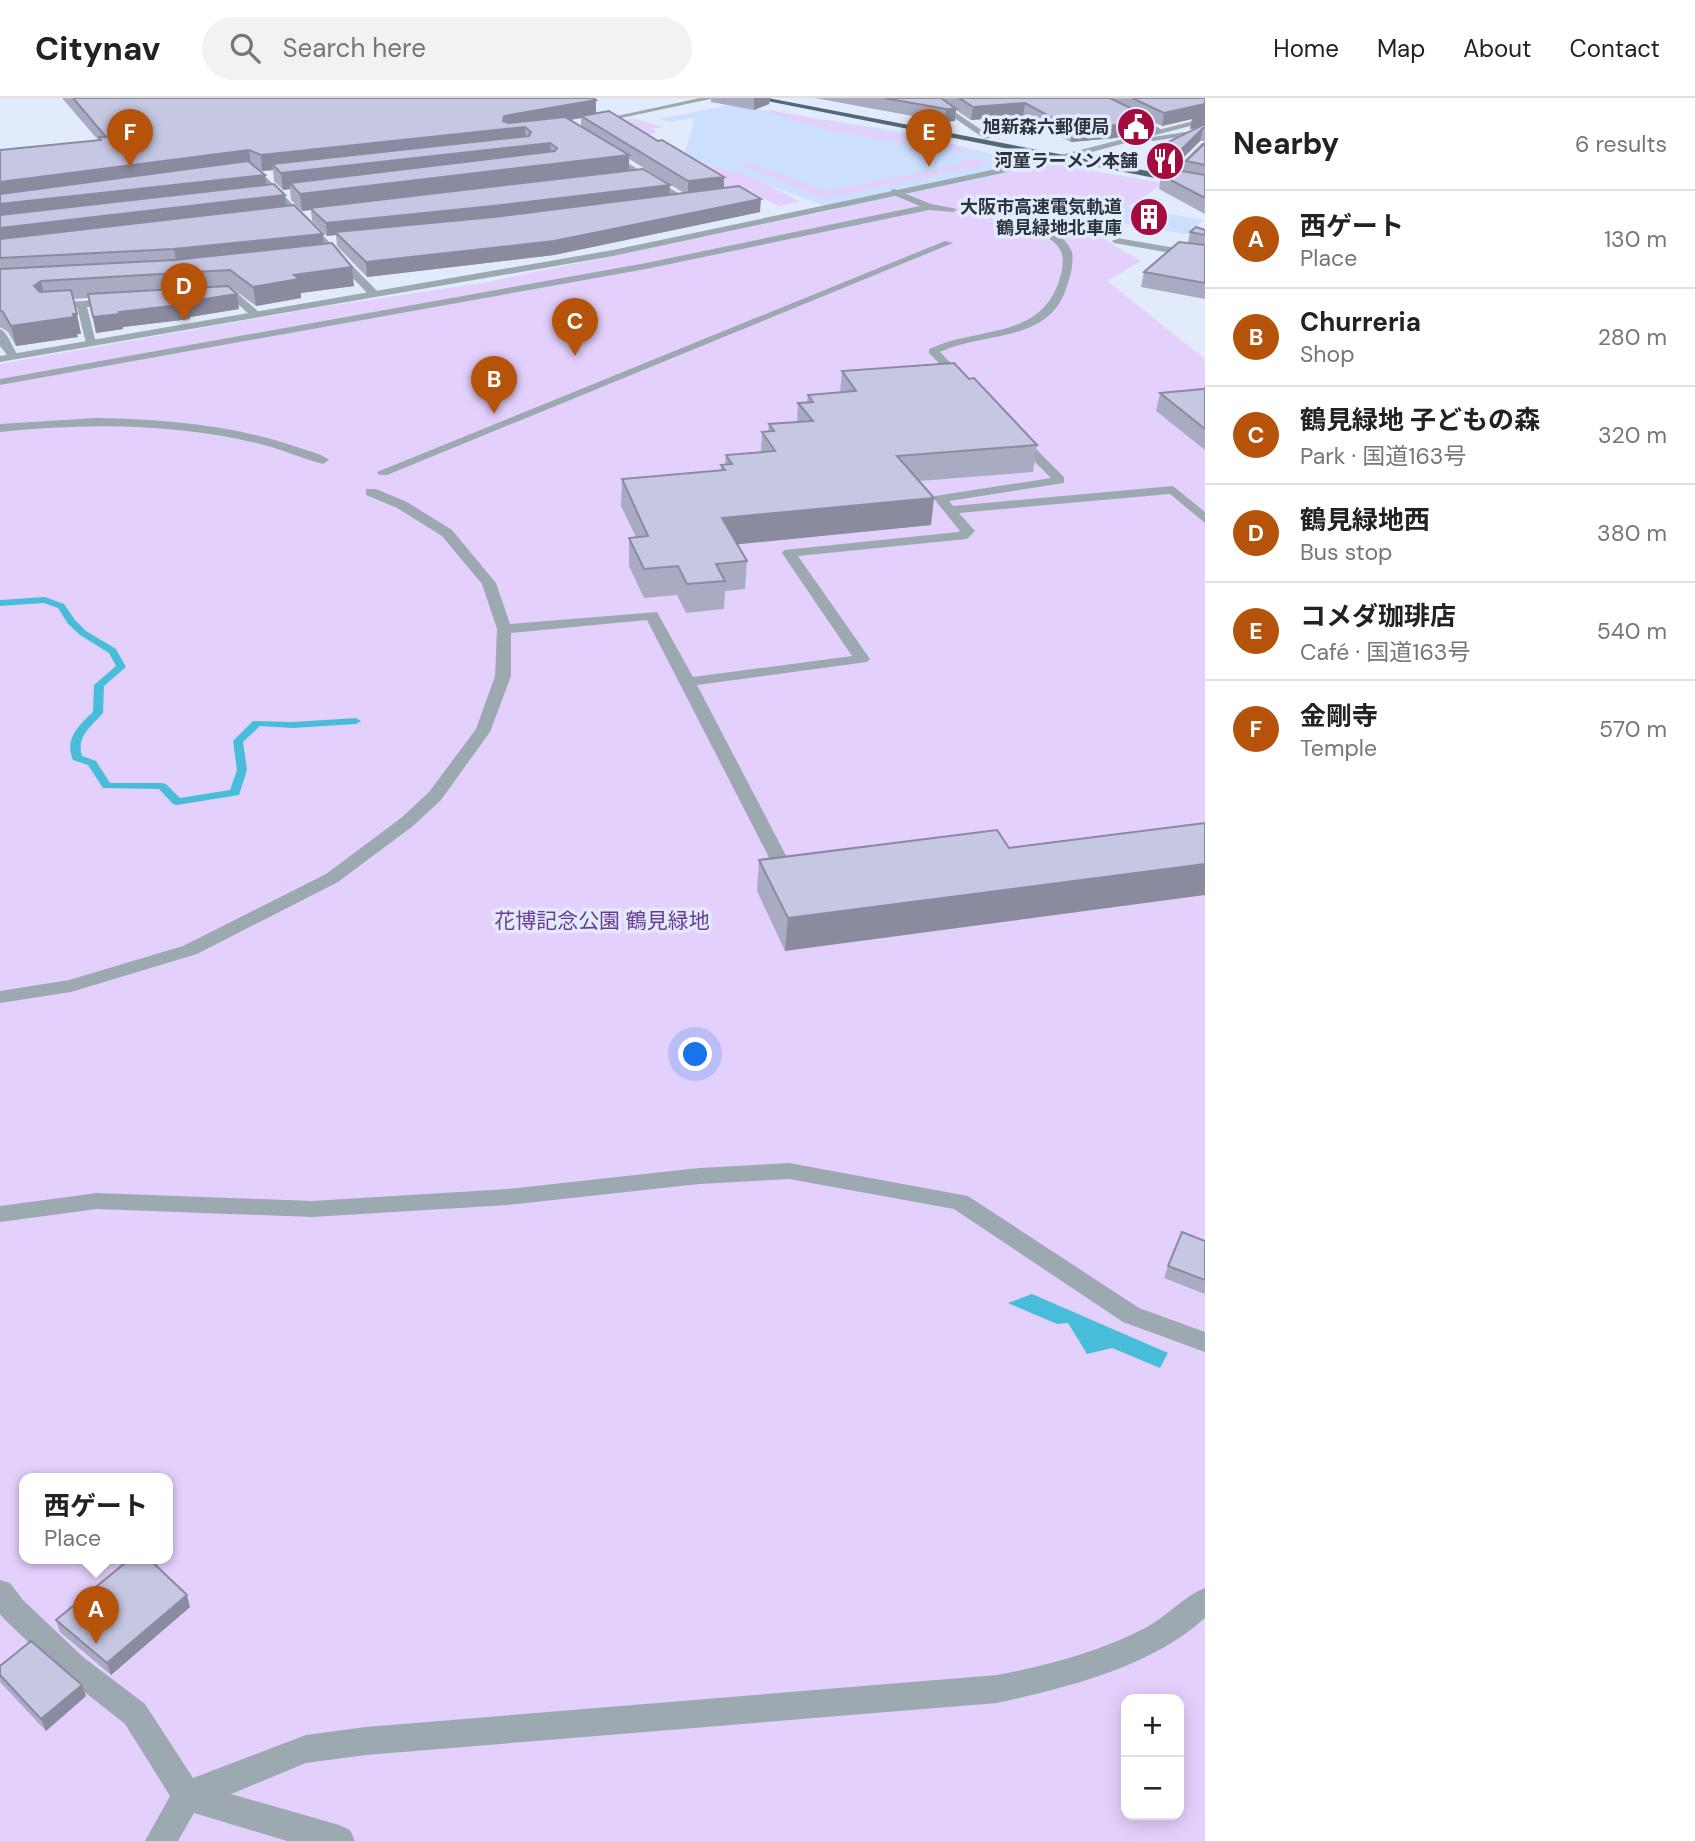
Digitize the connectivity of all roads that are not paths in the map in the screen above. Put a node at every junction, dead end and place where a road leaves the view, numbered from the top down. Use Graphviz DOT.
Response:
graph roads {
  1 [pos="711,98"];
  2 [pos="756,98"];
  3 [pos="788,98"];
  4 [pos="929,98"];
  5 [pos="1092,98"];
  6 [pos="1205,120"];
  7 [pos="581,124"];
  8 [pos="1159,130"];
  9 [pos="1205,131"];
  10 [pos="988,137"];
  11 [pos="1134,137"];
  12 [pos="1205,145"];
  13 [pos="600,148"];
  14 [pos="1074,154"];
  15 [pos="1061,157"];
  16 [pos="239,173"];
  17 [pos="1178,173"];
  18 [pos="273,176"];
  19 [pos="643,176"];
  20 [pos="261,177"];
  21 [pos="1205,178"];
  22 [pos="620,179"];
  23 [pos="1205,185"];
  24 [pos="894,192"];
  25 [pos="285,196"];
  26 [pos="267,198"];
  27 [pos="699,200"];
  28 [pos="687,202"];
  29 [pos="673,204"];
  30 [pos="929,206"];
  31 [pos="953,209"];
  32 [pos="312,215"];
  33 [pos="300,217"];
  34 [pos="287,218"];
  35 [pos="1042,230"];
  36 [pos="336,241"];
  37 [pos="1117,241"];
  38 [pos="324,242"];
  39 [pos="948,243"];
  40 [pos="337,256"];
  41 [pos="1205,256"];
  42 [pos="325,257"];
  43 [pos="374,294"];
  44 [pos="205,296"];
  45 [pos="122,302"];
  46 [pos="81,304"];
  47 [pos="45,306"];
  48 [pos="255,314"];
  49 [pos="0,332"];
  50 [pos="91,343"];
  51 [pos="14,357"];
  52 [pos="0,359"];
  53 [pos="0,382"];
  54 [pos="972,391"];
  55 [pos="0,428"];
  56 [pos="1011,430"];
  57 [pos="323,460"];
  58 [pos="383,472"];
  59 [pos="371,492"];
  60 [pos="950,510"];
  61 [pos="1205,519"];
  62 [pos="504,629"];
  63 [pos="688,682"];
  64 [pos="812,870"];
  65 [pos="0,998"];
  66 [pos="0,1214"];
  67 [pos="1205,1342"];
  68 [pos="0,1592"];
  69 [pos="1205,1601"];
  70 [pos="187,1796"];
  71 [pos="161,1841"];
  72 [pos="339,1841"];
  1 -- 7 [label="street"];
  2 -- 15 [label="highway"];
  3 -- 10 [label="highway"];
  4 -- 10 [label="street"];
  5 -- 8 [label="street"];
  6 -- 8 [label="street"];
  8 -- 11 [label="street"];
  9 -- 11 [label="street"];
  10 -- 14 [label="highway"];
  11 -- 14 [label="street"];
  12 -- 17 [label="street"];
  13 -- 19 [label="street"];
  14 -- 15 [label="street"];
  14 -- 17 [label="highway"];
  15 -- 23 [label="highway"];
  15 -- 24 [label="street"];
  16 -- 20 [label="street"];
  17 -- 21 [label="highway"];
  18 -- 20 [label="street"];
  19 -- 22 [label="street"];
  19 -- 28 [label="street"];
  20 -- 25 [label="street"];
  24 -- 30 [label="street"];
  24 -- 43 [label="street"];
  25 -- 26 [label="street"];
  25 -- 33 [label="street"];
  27 -- 28 [label="street"];
  28 -- 29 [label="street"];
  30 -- 31 [label="street"];
  30 -- 53 [label="street"];
  32 -- 33 [label="street"];
  33 -- 34 [label="street"];
  33 -- 38 [label="street"];
  35 -- 54 [label="street"];
  36 -- 38 [label="street"];
  37 -- 41 [label="street"];
  38 -- 40 [label="street"];
  39 -- 58 [label="street"];
  40 -- 42 [label="street"];
  40 -- 43 [label="street"];
  43 -- 48 [label="street"];
  44 -- 48 [label="street"];
  45 -- 46 [label="street"];
  46 -- 47 [label="street"];
  46 -- 50 [label="street"];
  48 -- 50 [label="street"];
  49 -- 51 [label="street"];
  50 -- 51 [label="street"];
  51 -- 52 [label="street"];
  55 -- 57 [label="street"];
  56 -- 60 [label="street"];
  59 -- 62 [label="street"];
  60 -- 61 [label="street"];
  60 -- 63 [label="street"];
  62 -- 63 [label="street"];
  62 -- 65 [label="street"];
  63 -- 64 [label="street"];
  66 -- 67 [label="street"];
  68 -- 70 [label="street"];
  69 -- 70 [label="street"];
  70 -- 71 [label="street"];
  70 -- 72 [label="street"];
}
